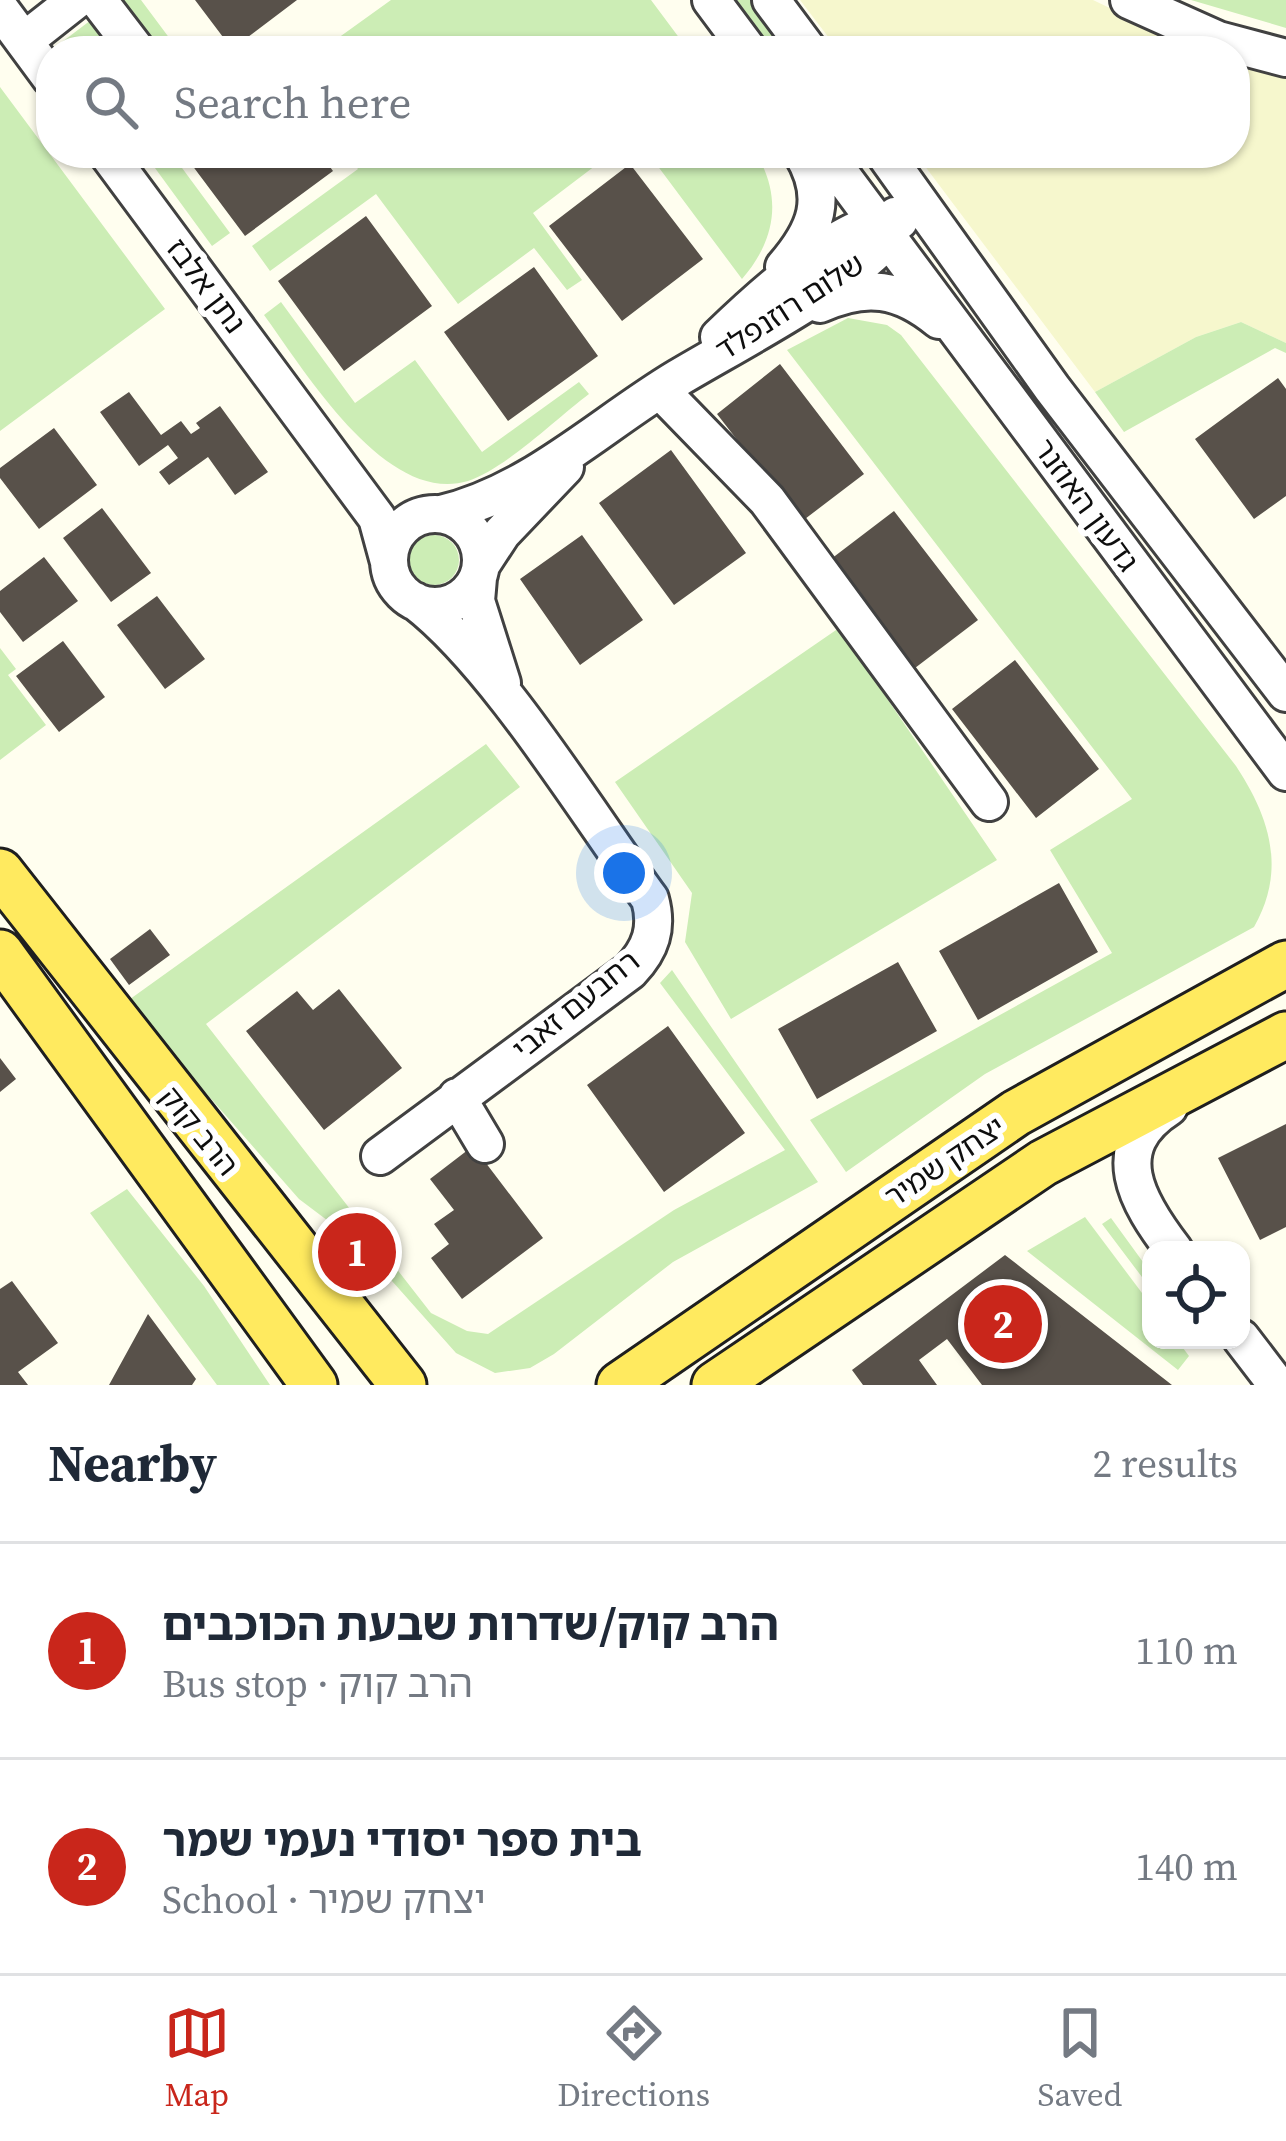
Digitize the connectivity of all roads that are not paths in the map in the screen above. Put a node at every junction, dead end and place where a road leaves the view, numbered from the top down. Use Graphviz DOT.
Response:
graph roads {
  1 [pos="76,0"];
  2 [pos="98,0"];
  3 [pos="711,0"];
  4 [pos="771,0"];
  5 [pos="1129,0"];
  6 [pos="0,9"];
  7 [pos="126,36"];
  8 [pos="736,36"];
  9 [pos="798,36"];
  10 [pos="1209,36"];
  11 [pos="24,41"];
  12 [pos="1250,48"];
  13 [pos="36,57"];
  14 [pos="1286,58"];
  15 [pos="118,168"];
  16 [pos="808,168"];
  17 [pos="840,168"];
  18 [pos="891,168"];
  19 [pos="894,220"];
  20 [pos="749,322"];
  21 [pos="980,362"];
  22 [pos="667,385"];
  23 [pos="304,419"];
  24 [pos="588,443"];
  25 [pos="438,515"];
  26 [pos="389,562"];
  27 [pos="480,572"];
  28 [pos="416,602"];
  29 [pos="1286,693"];
  30 [pos="511,709"];
  31 [pos="1286,772"];
  32 [pos="988,802"];
  33 [pos="0,872"];
  34 [pos="0,953"];
  35 [pos="1286,964"];
  36 [pos="1286,1035"];
  37 [pos="1228,1062"];
  38 [pos="453,1100"];
  39 [pos="485,1144"];
  40 [pos="380,1156"];
  41 [pos="1167,1241"];
  42 [pos="1250,1349"];
  43 [pos="406,1379"];
  44 [pos="621,1382"];
  45 [pos="314,1385"];
  46 [pos="715,1385"];
  47 [pos="1277,1385"];
  1 -- 11 [label="street"];
  2 -- 7 [label="street"];
  3 -- 8 [label="street"];
  4 -- 9 [label="street"];
  5 -- 10 [label="street"];
  6 -- 11 [label="street"];
  11 -- 13 [label="street"];
  12 -- 14 [label="street"];
  15 -- 23 [label="street, נתן אלבז"];
  16 -- 20 [label="street"];
  17 -- 19 [label="street"];
  18 -- 19 [label="street"];
  19 -- 20 [label="street, שלום רוזנפלד"];
  19 -- 21 [label="street, גדעון האוזנר"];
  19 -- 29 [label="street, גדעון האוזנר"];
  20 -- 21 [label="street"];
  20 -- 22 [label="street, שלום רוזנפלד"];
  21 -- 31 [label="street, גדעון האוזנר"];
  22 -- 24 [label="street, שלום רוזנפלד"];
  22 -- 32 [label="street"];
  23 -- 25 [label="street, נתן אלבז"];
  23 -- 26 [label="street, נתן אלבז"];
  24 -- 25 [label="street, שלום רוזנפלד"];
  24 -- 27 [label="street, שלום רוזנפלד"];
  25 -- 26 [label="street"];
  25 -- 27 [label="street"];
  26 -- 28 [label="street"];
  27 -- 28 [label="street"];
  27 -- 30 [label="street, רחבעם זאבי"];
  28 -- 30 [label="street, רחבעם זאבי"];
  30 -- 38 [label="street, רחבעם זאבי"];
  33 -- 43 [label="main road, הרב קוק"];
  34 -- 45 [label="main road, הרב קוק"];
  35 -- 44 [label="main road, יצחק שמיר"];
  36 -- 37 [label="main road, יצחק שמיר"];
  37 -- 41 [label="street"];
  37 -- 46 [label="main road, יצחק שמיר"];
  38 -- 39 [label="street"];
  38 -- 40 [label="street"];
  42 -- 47 [label="street"];
}
